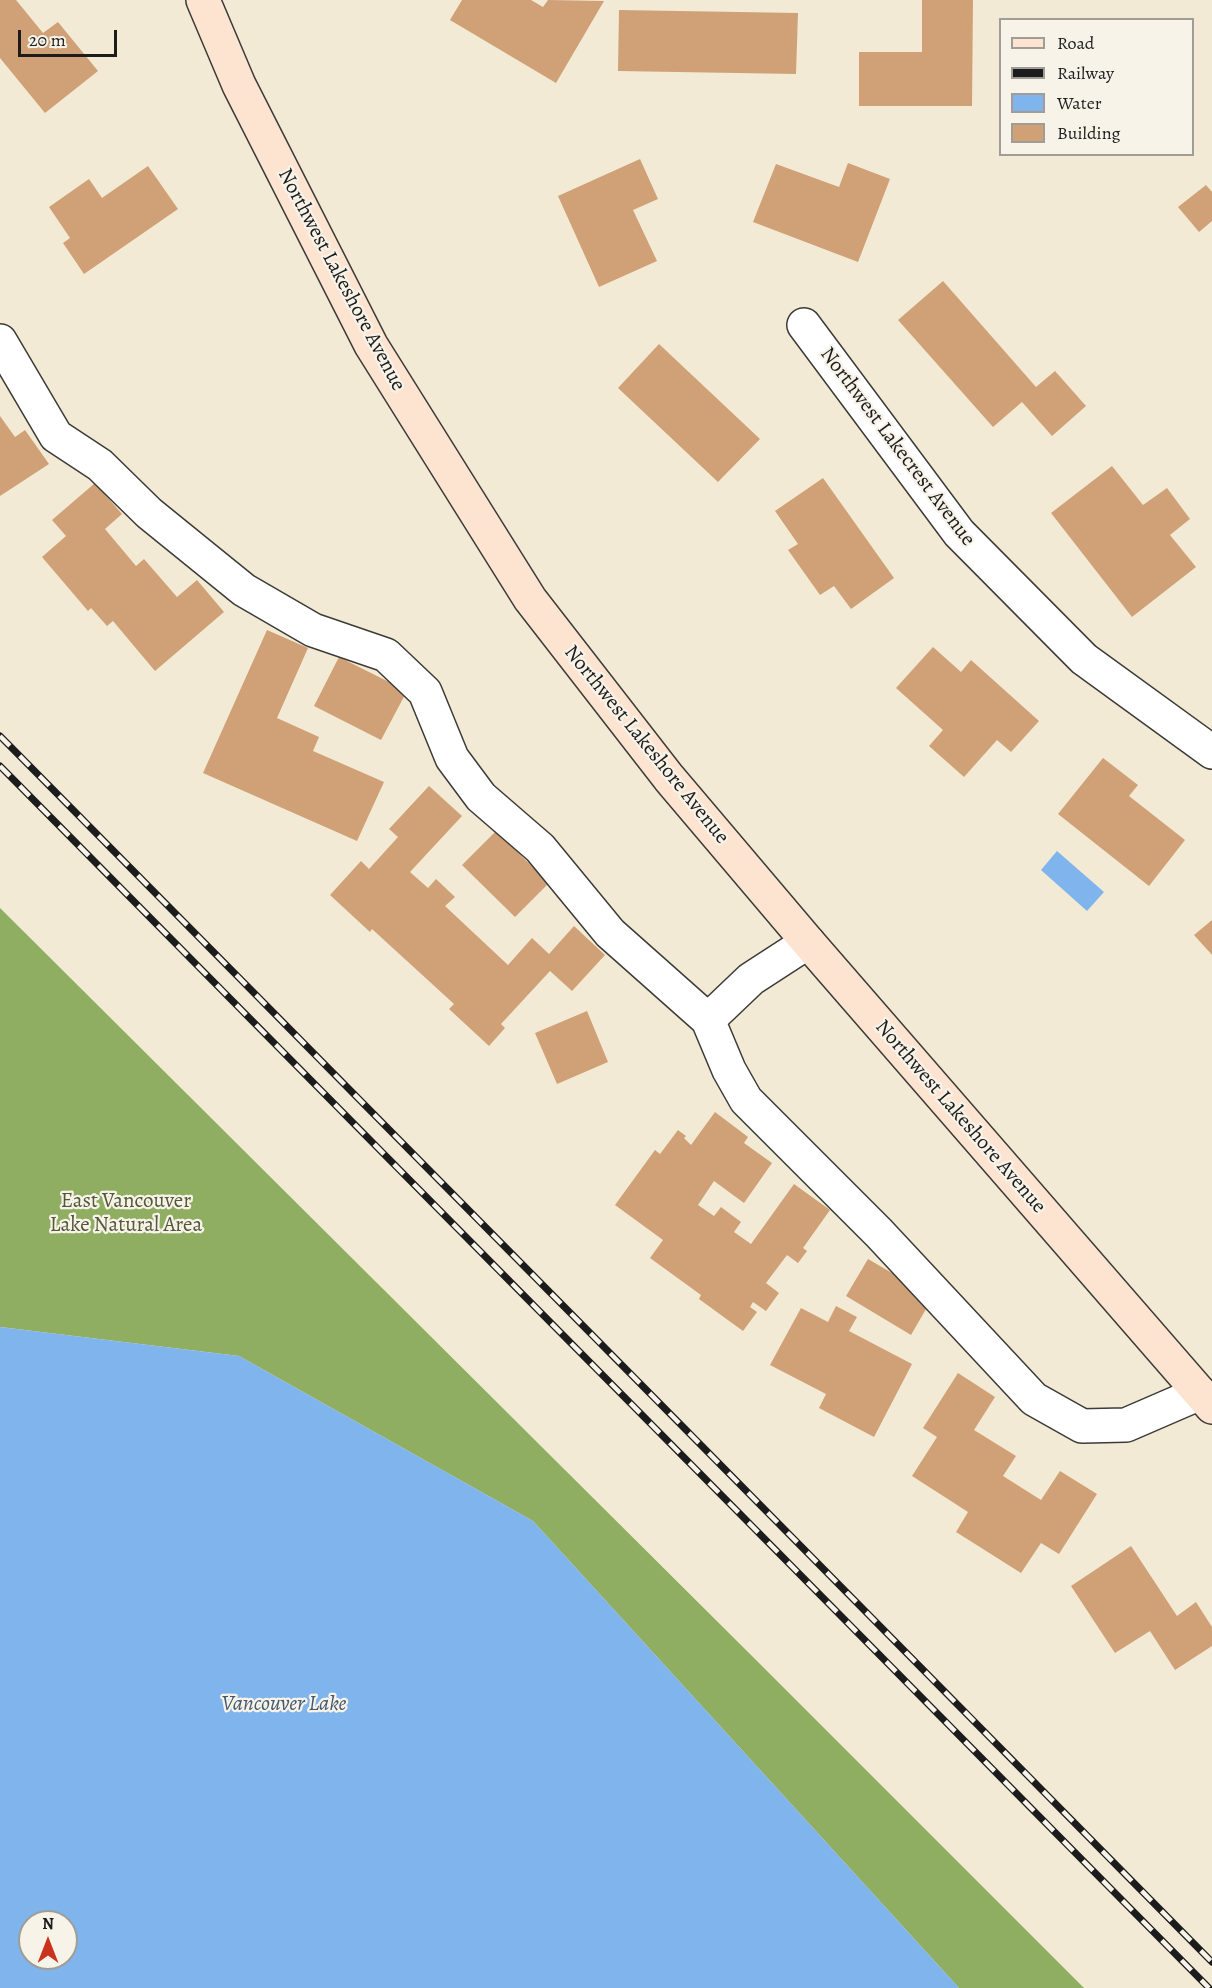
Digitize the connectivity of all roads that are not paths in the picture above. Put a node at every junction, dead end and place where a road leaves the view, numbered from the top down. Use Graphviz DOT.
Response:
graph roads {
  1 [pos="203,0"];
  2 [pos="804,325"];
  3 [pos="0,341"];
  4 [pos="1212,752"];
  5 [pos="808,942"];
  6 [pos="708,1020"];
  7 [pos="1206,1400"];
  1 -- 5 [label="main road, Northwest Lakeshore Avenue"];
  2 -- 4 [label="street, Northwest Lakecrest Avenue"];
  3 -- 6 [label="street"];
  5 -- 6 [label="street"];
  5 -- 7 [label="main road, Northwest Lakeshore Avenue"];
  6 -- 7 [label="street"];
}
